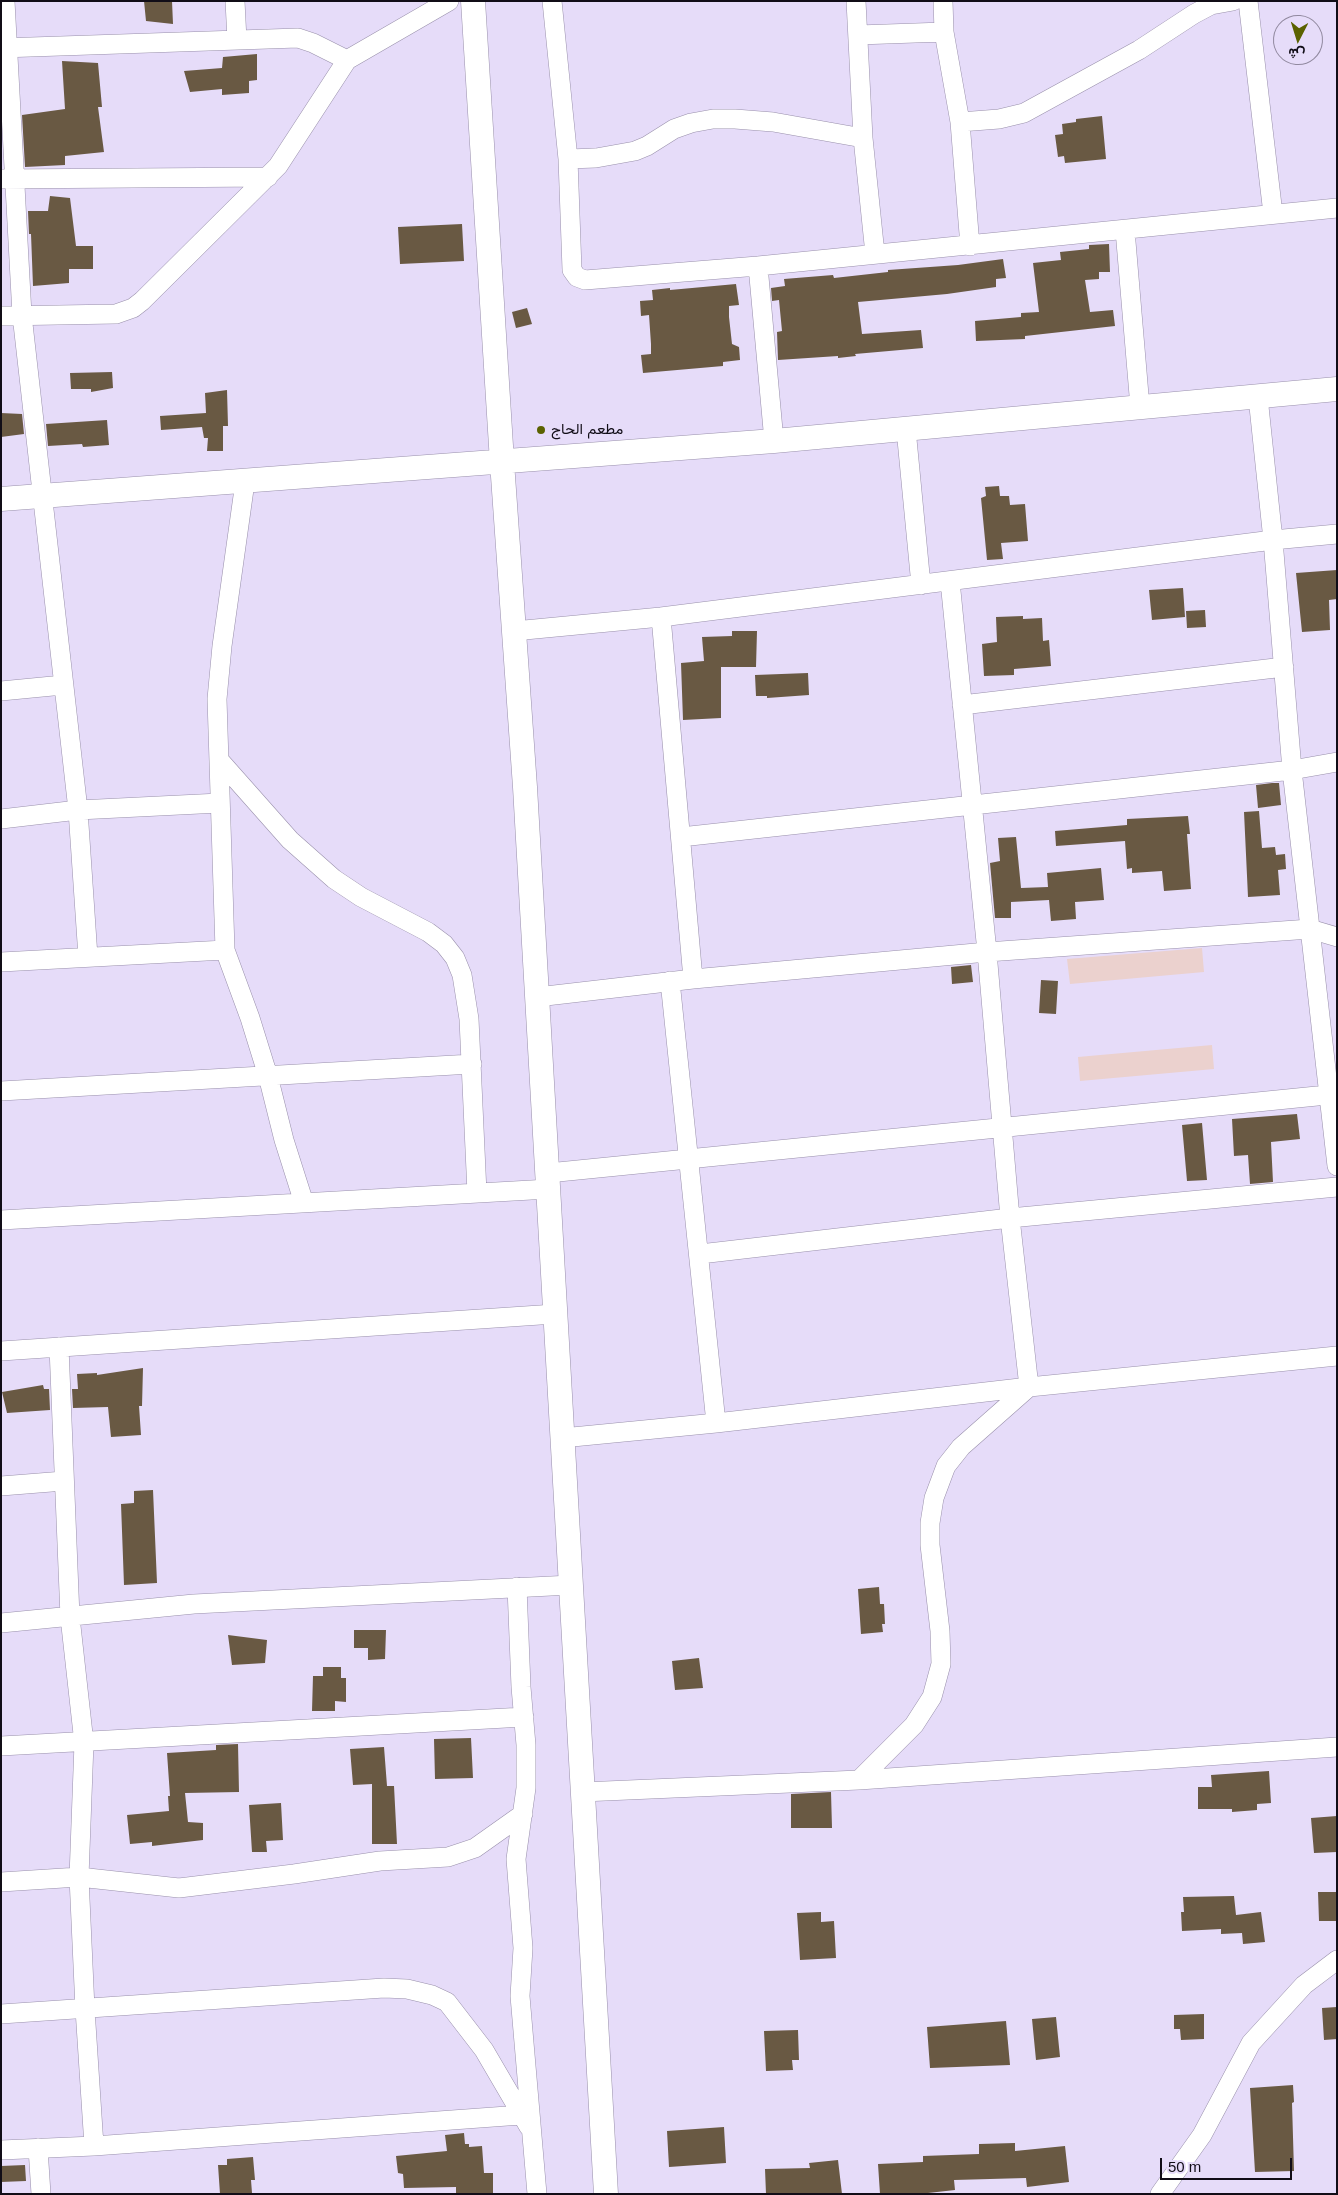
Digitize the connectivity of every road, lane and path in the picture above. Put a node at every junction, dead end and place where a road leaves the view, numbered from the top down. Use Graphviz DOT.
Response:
graph roads {
  1 [pos="4,1"];
  2 [pos="235,1"];
  3 [pos="449,1"];
  4 [pos="473,1"];
  5 [pos="552,1"];
  6 [pos="856,1"];
  7 [pos="943,1"];
  8 [pos="1233,1"];
  9 [pos="1248,1"];
  10 [pos="944,32"];
  11 [pos="858,35"];
  12 [pos="237,40"];
  13 [pos="4,48"];
  14 [pos="347,60"];
  15 [pos="960,122"];
  16 [pos="863,138"];
  17 [pos="568,159"];
  18 [pos="268,177"];
  19 [pos="7,179"];
  20 [pos="1337,208"];
  21 [pos="1273,214"];
  22 [pos="1125,230"];
  23 [pos="970,246"];
  24 [pos="875,254"];
  25 [pos="758,266"];
  26 [pos="22,315"];
  27 [pos="1,316"];
  28 [pos="1337,390"];
  29 [pos="1258,397"];
  30 [pos="1140,407"];
  31 [pos="906,429"];
  32 [pos="774,441"];
  33 [pos="502,462"];
  34 [pos="246,482"];
  35 [pos="43,496"];
  36 [pos="1,499"];
  37 [pos="1337,534"];
  38 [pos="1273,540"];
  39 [pos="950,581"];
  40 [pos="921,585"];
  41 [pos="662,617"];
  42 [pos="514,631"];
  43 [pos="1284,667"];
  44 [pos="63,685"];
  45 [pos="1,691"];
  46 [pos="962,705"];
  47 [pos="220,761"];
  48 [pos="1337,762"];
  49 [pos="1292,770"];
  50 [pos="220,803"];
  51 [pos="973,806"];
  52 [pos="78,810"];
  53 [pos="1,819"];
  54 [pos="681,837"];
  55 [pos="1310,929"];
  56 [pos="1337,937"];
  57 [pos="225,950"];
  58 [pos="987,952"];
  59 [pos="88,957"];
  60 [pos="1,962"];
  61 [pos="693,979"];
  62 [pos="670,981"];
  63 [pos="536,997"];
  64 [pos="472,1064"];
  65 [pos="268,1076"];
  66 [pos="1,1091"];
  67 [pos="1327,1095"];
  68 [pos="1002,1127"];
  69 [pos="1336,1145"];
  70 [pos="690,1160"];
  71 [pos="1337,1166"];
  72 [pos="548,1181"];
  73 [pos="1337,1187"];
  74 [pos="477,1194"];
  75 [pos="304,1203"];
  76 [pos="1010,1218"];
  77 [pos="1,1220"];
  78 [pos="700,1254"];
  79 [pos="555,1314"];
  80 [pos="59,1347"];
  81 [pos="1,1351"];
  82 [pos="1337,1356"];
  83 [pos="1029,1387"];
  84 [pos="716,1423"];
  85 [pos="562,1438"];
  86 [pos="64,1481"];
  87 [pos="1,1486"];
  88 [pos="570,1585"];
  89 [pos="517,1587"];
  90 [pos="70,1617"];
  91 [pos="1,1623"];
  92 [pos="524,1717"];
  93 [pos="84,1743"];
  94 [pos="1,1746"];
  95 [pos="1337,1747"];
  96 [pos="859,1780"];
  97 [pos="582,1792"];
  98 [pos="523,1814"];
  99 [pos="79,1877"];
  100 [pos="1,1882"];
  101 [pos="1337,1960"];
  102 [pos="85,2010"];
  103 [pos="1,2014"];
  104 [pos="521,2114"];
  105 [pos="532,2132"];
  106 [pos="94,2146"];
  107 [pos="38,2148"];
  108 [pos="1,2150"];
  109 [pos="41,2194"];
  110 [pos="537,2194"];
  111 [pos="606,2194"];
  112 [pos="1160,2194"];
  1 -- 13 [label="street"];
  2 -- 12 [label="street"];
  3 -- 14 [label="street"];
  4 -- 33 [label="street"];
  5 -- 17 [label="street"];
  6 -- 11 [label="street"];
  7 -- 10 [label="street"];
  8 -- 15 [label="street"];
  9 -- 21 [label="street"];
  10 -- 11 [label="street"];
  10 -- 15 [label="street"];
  11 -- 16 [label="street"];
  12 -- 13 [label="street"];
  12 -- 14 [label="street"];
  13 -- 19 [label="street"];
  14 -- 18 [label="street"];
  15 -- 23 [label="street"];
  16 -- 17 [label="street"];
  16 -- 24 [label="street"];
  17 -- 25 [label="street"];
  18 -- 19 [label="street"];
  18 -- 26 [label="street"];
  19 -- 26 [label="street"];
  20 -- 21 [label="street"];
  21 -- 22 [label="street"];
  22 -- 23 [label="street"];
  22 -- 30 [label="street"];
  23 -- 24 [label="street"];
  24 -- 25 [label="street"];
  25 -- 32 [label="street"];
  26 -- 27 [label="street"];
  26 -- 35 [label="street"];
  28 -- 29 [label="street"];
  29 -- 30 [label="street"];
  29 -- 38 [label="street"];
  30 -- 31 [label="street"];
  31 -- 32 [label="street"];
  31 -- 40 [label="street"];
  32 -- 33 [label="street"];
  33 -- 34 [label="street"];
  33 -- 42 [label="street"];
  34 -- 35 [label="street"];
  34 -- 47 [label="street"];
  35 -- 36 [label="street"];
  35 -- 44 [label="street"];
  37 -- 38 [label="street"];
  38 -- 39 [label="street"];
  38 -- 43 [label="street"];
  39 -- 40 [label="street"];
  39 -- 46 [label="street"];
  40 -- 41 [label="street"];
  41 -- 42 [label="street"];
  41 -- 54 [label="street"];
  42 -- 63 [label="street"];
  43 -- 46 [label="street"];
  43 -- 49 [label="street"];
  44 -- 45 [label="street"];
  44 -- 52 [label="street"];
  46 -- 51 [label="street"];
  47 -- 50 [label="street"];
  47 -- 64 [label="street"];
  48 -- 49 [label="street"];
  49 -- 51 [label="street"];
  49 -- 55 [label="street"];
  50 -- 52 [label="street"];
  50 -- 57 [label="street"];
  51 -- 54 [label="street"];
  51 -- 58 [label="street"];
  52 -- 53 [label="street"];
  52 -- 59 [label="street"];
  54 -- 61 [label="street"];
  55 -- 56 [label="street"];
  55 -- 58 [label="street"];
  55 -- 67 [label="street"];
  57 -- 59 [label="street"];
  57 -- 65 [label="street"];
  58 -- 61 [label="street"];
  58 -- 68 [label="street"];
  59 -- 60 [label="street"];
  61 -- 62 [label="street"];
  62 -- 63 [label="street"];
  62 -- 70 [label="street"];
  63 -- 72 [label="street"];
  64 -- 65 [label="street"];
  64 -- 74 [label="street"];
  65 -- 66 [label="street"];
  65 -- 75 [label="street"];
  67 -- 68 [label="street"];
  67 -- 69 [label="street"];
  68 -- 70 [label="street"];
  68 -- 76 [label="street"];
  69 -- 71 [label="street"];
  70 -- 72 [label="street"];
  70 -- 78 [label="street"];
  72 -- 74 [label="street"];
  72 -- 79 [label="street"];
  73 -- 76 [label="street"];
  74 -- 75 [label="street"];
  75 -- 77 [label="street"];
  76 -- 78 [label="street"];
  76 -- 83 [label="street"];
  78 -- 84 [label="street"];
  79 -- 80 [label="street"];
  79 -- 85 [label="street"];
  80 -- 81 [label="street"];
  80 -- 86 [label="street"];
  82 -- 83 [label="street"];
  83 -- 84 [label="street"];
  83 -- 96 [label="street"];
  84 -- 85 [label="street"];
  85 -- 88 [label="street"];
  86 -- 87 [label="street"];
  86 -- 90 [label="street"];
  88 -- 89 [label="street"];
  88 -- 97 [label="street"];
  89 -- 90 [label="street"];
  89 -- 92 [label="street"];
  90 -- 91 [label="street"];
  90 -- 93 [label="street"];
  92 -- 93 [label="street"];
  92 -- 98 [label="street"];
  93 -- 94 [label="street"];
  93 -- 99 [label="street"];
  95 -- 96 [label="street"];
  96 -- 97 [label="street"];
  97 -- 111 [label="street"];
  98 -- 99 [label="street"];
  98 -- 105 [label="street"];
  99 -- 100 [label="street"];
  99 -- 102 [label="street"];
  101 -- 112 [label="street"];
  102 -- 103 [label="street"];
  102 -- 104 [label="street"];
  102 -- 106 [label="street"];
  104 -- 105 [label="street"];
  104 -- 106 [label="street"];
  105 -- 110 [label="street"];
  106 -- 107 [label="street"];
  107 -- 108 [label="street"];
  107 -- 109 [label="street"];
}
